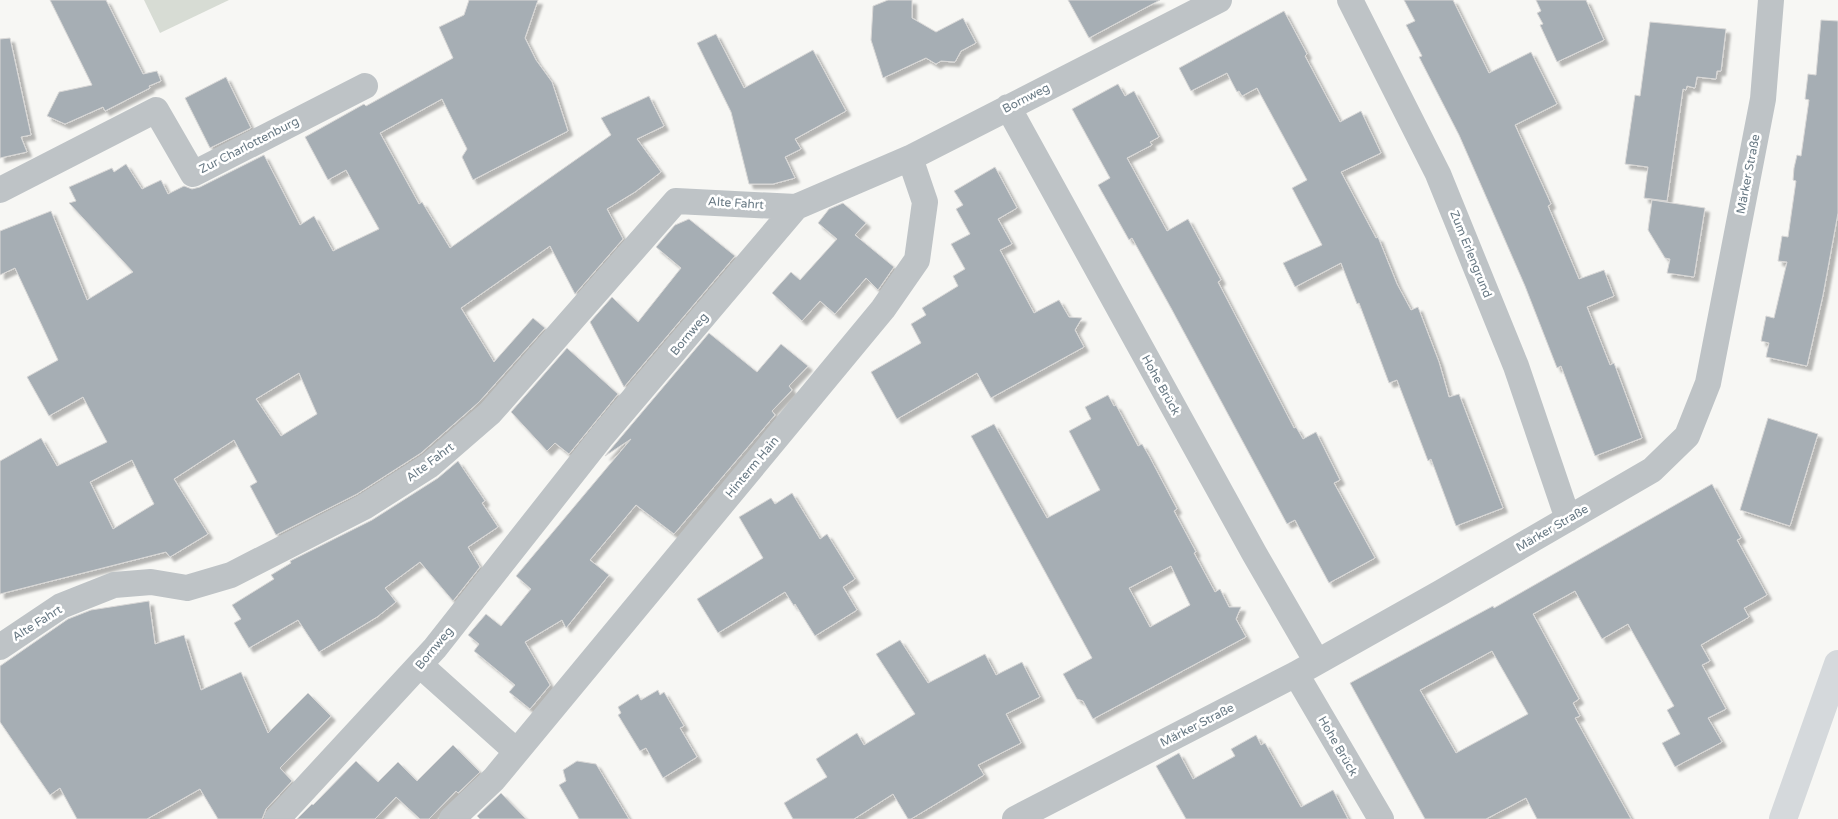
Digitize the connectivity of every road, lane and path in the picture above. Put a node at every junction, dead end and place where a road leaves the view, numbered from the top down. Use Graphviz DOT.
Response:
graph roads {
  1 [pos="1220,0"];
  2 [pos="1350,0"];
  3 [pos="1771,0"];
  4 [pos="365,86"];
  5 [pos="1008,107"];
  6 [pos="910,158"];
  7 [pos="0,190"];
  8 [pos="796,207"];
  9 [pos="1568,518"];
  10 [pos="0,646"];
  11 [pos="1838,664"];
  12 [pos="420,665"];
  13 [pos="1306,668"];
  14 [pos="516,752"];
  15 [pos="277,819"];
  16 [pos="452,819"];
  17 [pos="1015,819"];
  18 [pos="1380,819"];
  19 [pos="1783,819"];
  1 -- 5 [label="street, Bornweg"];
  2 -- 9 [label="street, Zum Erlengrund"];
  3 -- 9 [label="street, Märker Straße"];
  4 -- 7 [label="street, Zur Charlottenburg"];
  5 -- 6 [label="street, Bornweg"];
  5 -- 13 [label="street, Hohe Brück"];
  6 -- 8 [label="street, Bornweg"];
  6 -- 14 [label="street, Hinterm Hain"];
  8 -- 10 [label="street, Alte Fahrt"];
  8 -- 12 [label="street, Bornweg"];
  9 -- 13 [label="street, Märker Straße"];
  11 -- 19 [label="main road"];
  12 -- 14 [label="street"];
  12 -- 15 [label="street, Bornweg"];
  13 -- 17 [label="street, Märker Straße"];
  13 -- 18 [label="street, Hohe Brück"];
  14 -- 16 [label="street, Hinterm Hain"];
}
